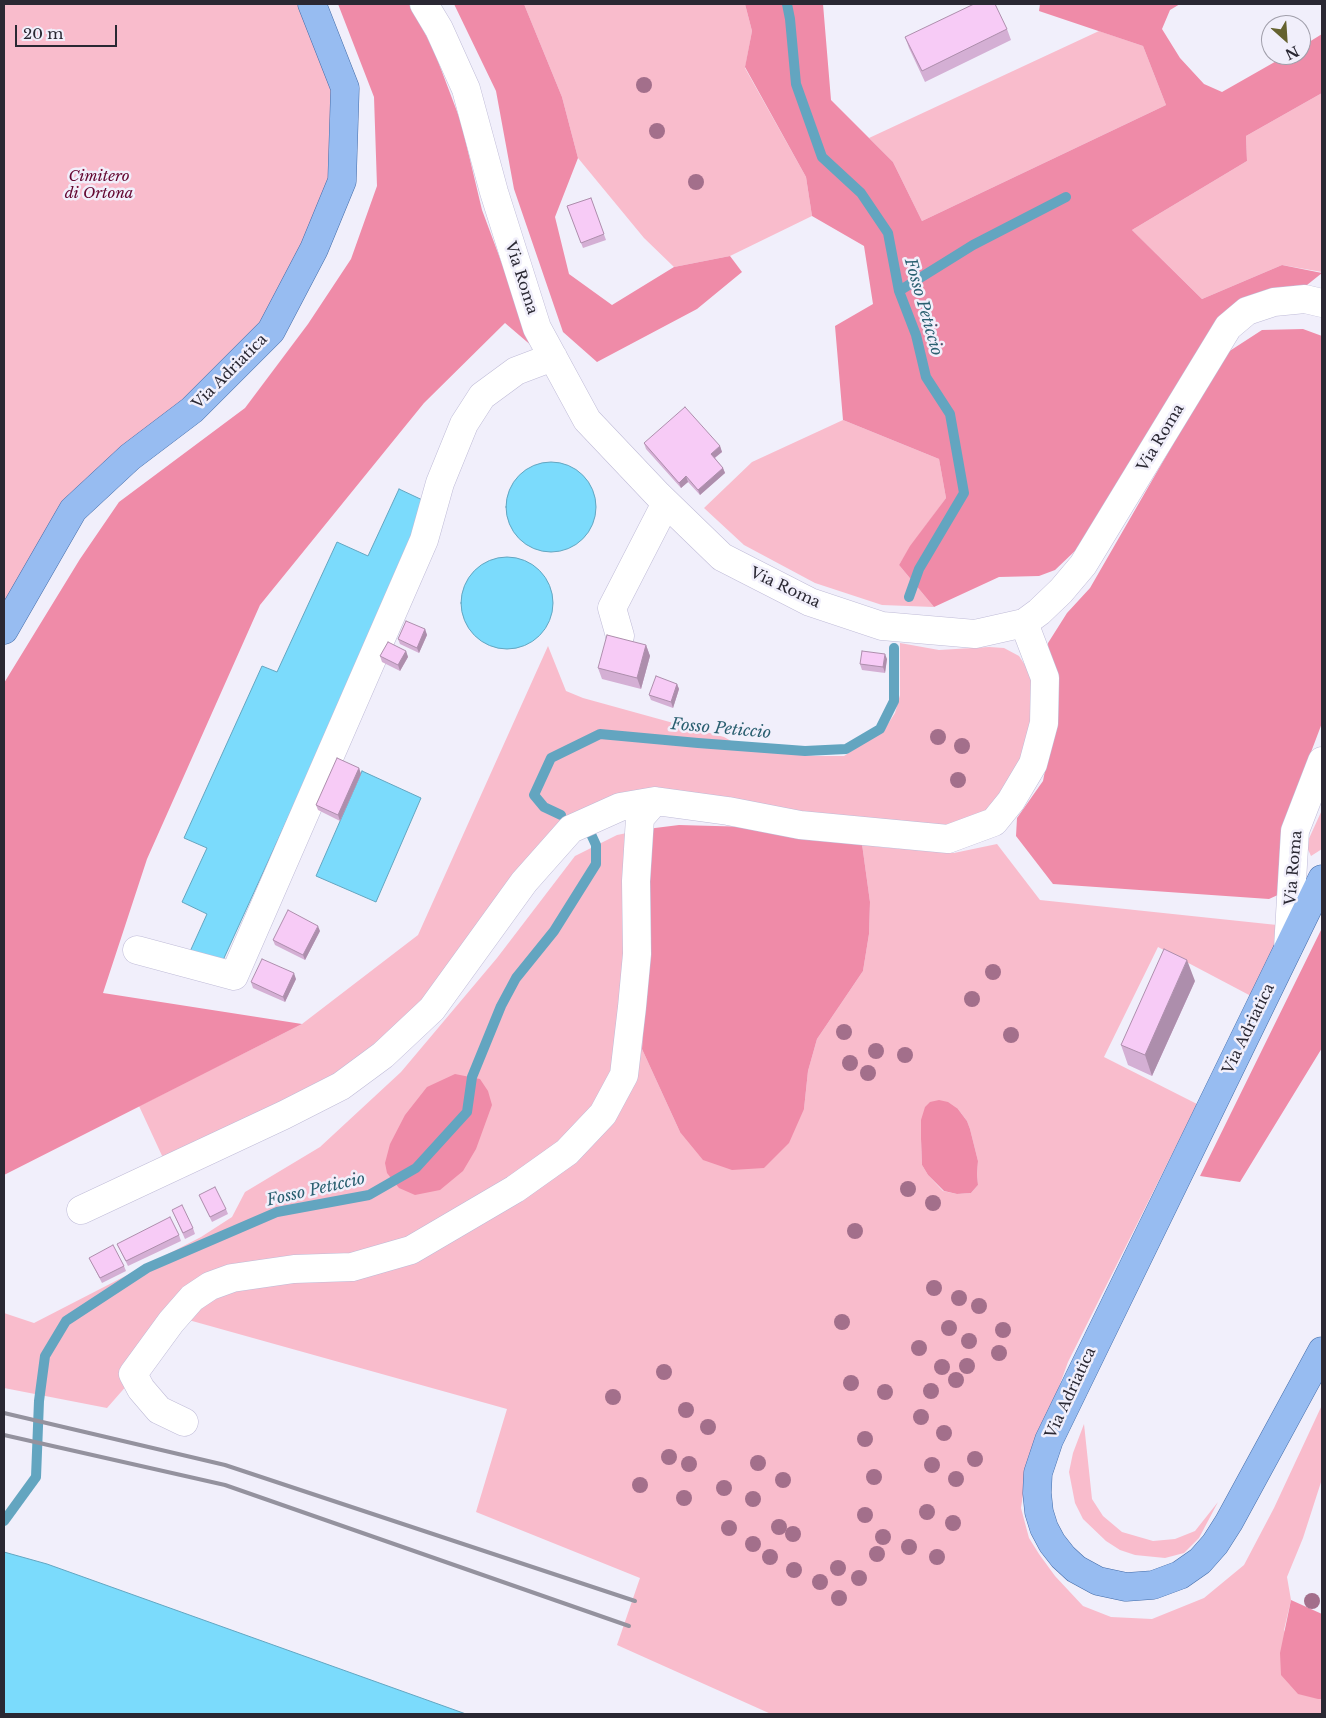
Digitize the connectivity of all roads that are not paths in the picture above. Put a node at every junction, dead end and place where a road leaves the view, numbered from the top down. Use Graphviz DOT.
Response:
graph roads {
  1 [pos="312,4"];
  2 [pos="424,4"];
  3 [pos="1322,303"];
  4 [pos="553,357"];
  5 [pos="666,503"];
  6 [pos="1024,623"];
  7 [pos="4,630"];
  8 [pos="620,636"];
  9 [pos="1322,761"];
  10 [pos="655,801"];
  11 [pos="1322,879"];
  12 [pos="1288,948"];
  13 [pos="137,950"];
  14 [pos="81,1210"];
  15 [pos="1322,1351"];
  16 [pos="184,1422"];
  1 -- 7 [label="main road, Via Adriatica"];
  2 -- 4 [label="street, Via Roma"];
  3 -- 6 [label="street, Via Roma"];
  4 -- 5 [label="street, Via Roma"];
  4 -- 13 [label="street"];
  5 -- 6 [label="street, Via Roma"];
  5 -- 8 [label="street"];
  6 -- 10 [label="street"];
  9 -- 12 [label="street, Via Roma"];
  10 -- 14 [label="street"];
  10 -- 16 [label="street"];
  11 -- 12 [label="main road, Via Adriatica"];
  12 -- 15 [label="main road, Via Adriatica"];
}
